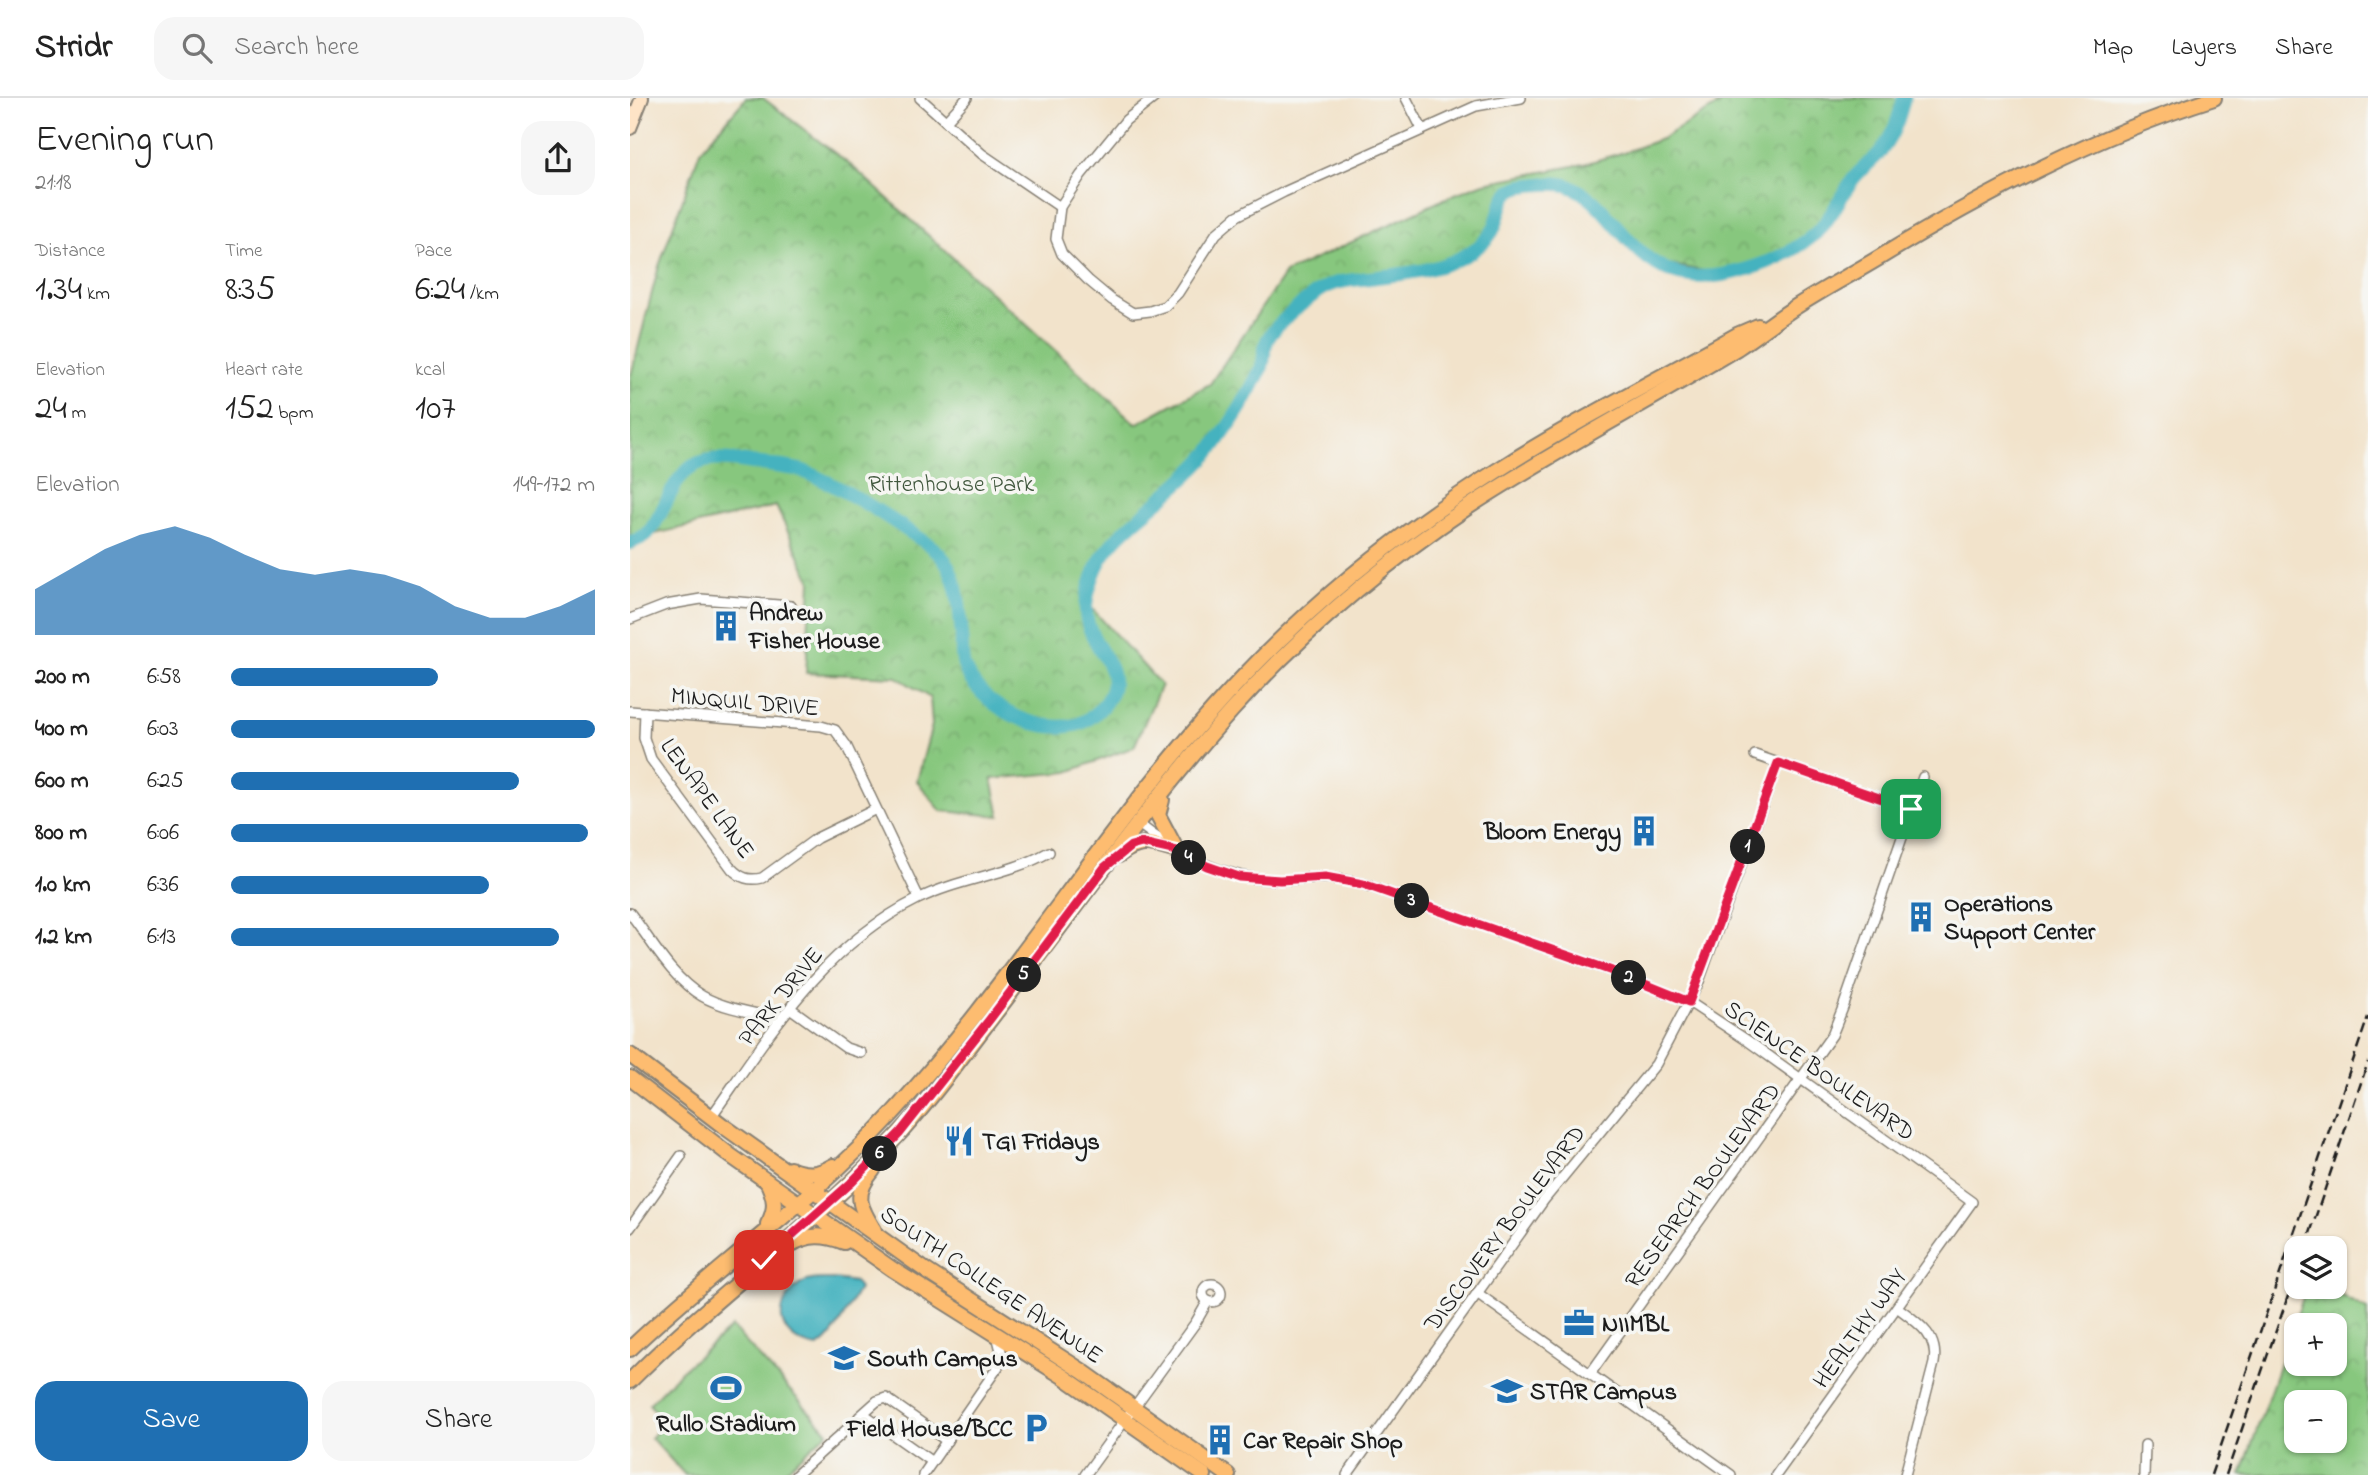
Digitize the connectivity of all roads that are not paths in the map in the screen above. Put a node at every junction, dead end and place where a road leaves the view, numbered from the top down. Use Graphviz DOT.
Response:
graph roads {
  1 [pos="642,98"];
  2 [pos="920,98"];
  3 [pos="967,98"];
  4 [pos="1154,98"];
  5 [pos="1406,98"];
  6 [pos="1521,98"];
  7 [pos="2214,98"];
  8 [pos="946,121"];
  9 [pos="630,128"];
  10 [pos="1422,129"];
  11 [pos="1060,207"];
  12 [pos="1788,312"];
  13 [pos="791,606"];
  14 [pos="630,619"];
  15 [pos="630,711"];
  16 [pos="645,712"];
  17 [pos="1755,755"];
  18 [pos="1778,763"];
  19 [pos="1923,777"];
  20 [pos="1175,778"];
  21 [pos="876,809"];
  22 [pos="1911,809"];
  23 [pos="1127,815"];
  24 [pos="1139,824"];
  25 [pos="1177,851"];
  26 [pos="1049,852"];
  27 [pos="1105,867"];
  28 [pos="919,898"];
  29 [pos="630,913"];
  30 [pos="1689,1002"];
  31 [pos="790,1008"];
  32 [pos="781,1019"];
  33 [pos="861,1053"];
  34 [pos="630,1055"];
  35 [pos="630,1078"];
  36 [pos="1801,1080"];
  37 [pos="711,1117"];
  38 [pos="900,1133"];
  39 [pos="681,1156"];
  40 [pos="849,1157"];
  41 [pos="776,1163"];
  42 [pos="766,1180"];
  43 [pos="813,1190"];
  44 [pos="830,1202"];
  45 [pos="1972,1202"];
  46 [pos="798,1203"];
  47 [pos="816,1215"];
  48 [pos="630,1228"];
  49 [pos="765,1231"];
  50 [pos="879,1237"];
  51 [pos="865,1250"];
  52 [pos="764,1260"];
  53 [pos="1477,1293"];
  54 [pos="1208,1301"];
  55 [pos="1897,1307"];
  56 [pos="997,1335"];
  57 [pos="630,1349"];
  58 [pos="1590,1374"];
  59 [pos="630,1381"];
  60 [pos="1130,1414"];
  61 [pos="856,1421"];
  62 [pos="947,1441"];
  63 [pos="2145,1445"];
  64 [pos="932,1462"];
  65 [pos="796,1475"];
  66 [pos="923,1475"];
  67 [pos="1085,1475"];
  68 [pos="1204,1475"];
  69 [pos="1228,1475"];
  70 [pos="1347,1475"];
  71 [pos="1731,1475"];
  72 [pos="1776,1475"];
  73 [pos="1905,1475"];
  74 [pos="2144,1475"];
  1 -- 9 [label="street"];
  2 -- 8 [label="street"];
  3 -- 8 [label="street"];
  4 -- 11 [label="street"];
  5 -- 10 [label="street"];
  6 -- 10 [label="street"];
  7 -- 12 [label="main road"];
  8 -- 11 [label="street"];
  10 -- 11 [label="street"];
  12 -- 20 [label="main road"];
  12 -- 23 [label="main road"];
  13 -- 14 [label="street"];
  15 -- 16 [label="street, MINQUIL DRIVE"];
  16 -- 21 [label="street, MINQUIL DRIVE"];
  16 -- 21 [label="street, LENAPE LANE"];
  17 -- 18 [label="street"];
  18 -- 22 [label="street"];
  18 -- 30 [label="street, DISCOVERY BOULEVARD"];
  19 -- 22 [label="street, RESEARCH BOULEVARD"];
  20 -- 24 [label="main road"];
  20 -- 25 [label="main road"];
  21 -- 28 [label="street, MINQUIL DRIVE"];
  22 -- 36 [label="street, RESEARCH BOULEVARD"];
  23 -- 24 [label="street, SCIENCE BOULEVARD"];
  23 -- 40 [label="main road"];
  24 -- 25 [label="street, SCIENCE BOULEVARD"];
  24 -- 27 [label="main road"];
  25 -- 27 [label="main road"];
  25 -- 30 [label="street, SCIENCE BOULEVARD"];
  26 -- 28 [label="street, PARK DRIVE"];
  27 -- 38 [label="main road"];
  28 -- 31 [label="street, PARK DRIVE"];
  29 -- 32 [label="street"];
  30 -- 36 [label="street, SCIENCE BOULEVARD"];
  30 -- 53 [label="street, DISCOVERY BOULEVARD"];
  31 -- 32 [label="street, PARK DRIVE"];
  31 -- 33 [label="street"];
  32 -- 37 [label="street, PARK DRIVE"];
  34 -- 37 [label="main road, SOUTH COLLEGE AVENUE"];
  35 -- 42 [label="main road, SOUTH COLLEGE AVENUE"];
  36 -- 45 [label="street, SCIENCE BOULEVARD"];
  36 -- 58 [label="street, RESEARCH BOULEVARD"];
  37 -- 41 [label="main road, SOUTH COLLEGE AVENUE"];
  38 -- 44 [label="main road"];
  38 -- 50 [label="main road"];
  39 -- 48 [label="street"];
  40 -- 41 [label="main road"];
  40 -- 43 [label="main road"];
  41 -- 43 [label="main road, SOUTH COLLEGE AVENUE"];
  42 -- 46 [label="main road, SOUTH COLLEGE AVENUE"];
  42 -- 49 [label="main road"];
  43 -- 44 [label="main road, SOUTH COLLEGE AVENUE"];
  43 -- 46 [label="main road"];
  44 -- 47 [label="main road"];
  44 -- 50 [label="main road, SOUTH COLLEGE AVENUE"];
  45 -- 55 [label="street, HEALTHY WAY"];
  46 -- 47 [label="main road, SOUTH COLLEGE AVENUE"];
  46 -- 49 [label="main road"];
  47 -- 51 [label="main road, SOUTH COLLEGE AVENUE"];
  47 -- 52 [label="main road"];
  49 -- 57 [label="main road"];
  50 -- 60 [label="main road, SOUTH COLLEGE AVENUE"];
  51 -- 52 [label="main road"];
  51 -- 56 [label="main road, SOUTH COLLEGE AVENUE"];
  52 -- 59 [label="main road"];
  53 -- 58 [label="street"];
  53 -- 70 [label="street, DISCOVERY BOULEVARD"];
  54 -- 60 [label="street"];
  55 -- 72 [label="street, HEALTHY WAY"];
  55 -- 73 [label="street"];
  56 -- 60 [label="main road, SOUTH COLLEGE AVENUE"];
  56 -- 62 [label="street"];
  58 -- 71 [label="street"];
  60 -- 67 [label="street"];
  60 -- 68 [label="main road, SOUTH COLLEGE AVENUE"];
  60 -- 69 [label="main road, SOUTH COLLEGE AVENUE"];
  61 -- 62 [label="street"];
  61 -- 64 [label="street"];
  61 -- 65 [label="street"];
  62 -- 64 [label="street"];
  63 -- 74 [label="street"];
  64 -- 66 [label="street"];
}
